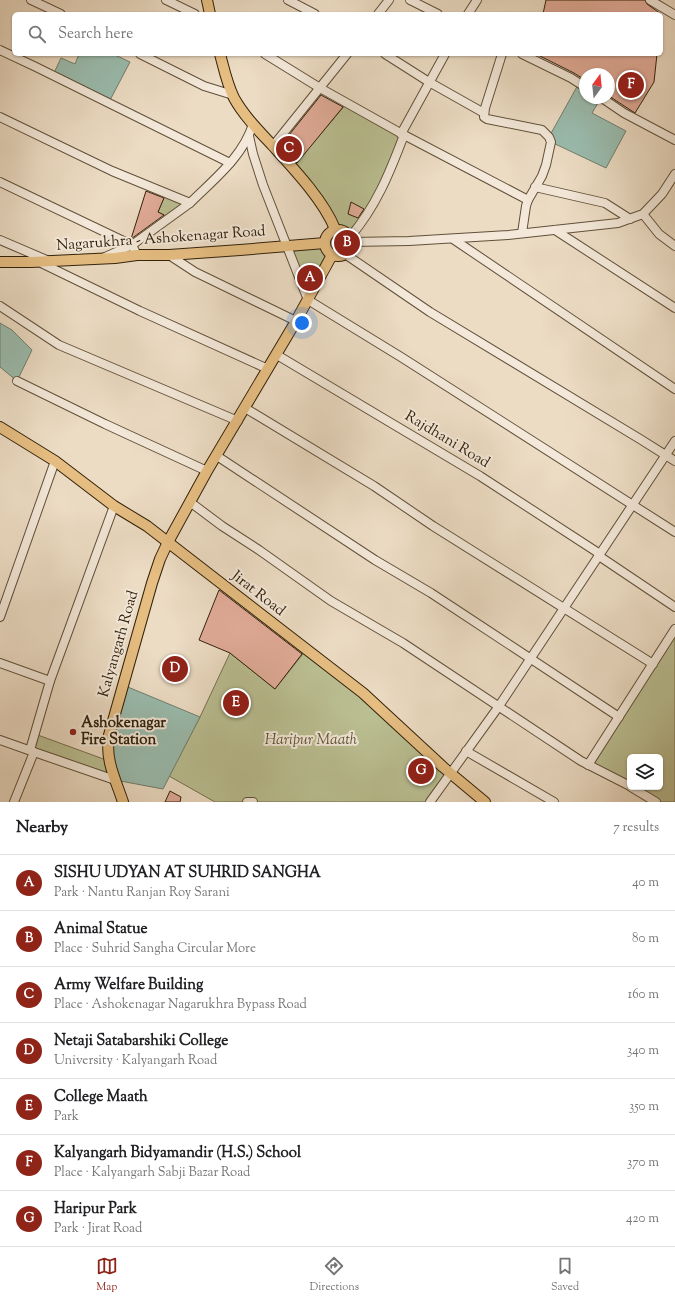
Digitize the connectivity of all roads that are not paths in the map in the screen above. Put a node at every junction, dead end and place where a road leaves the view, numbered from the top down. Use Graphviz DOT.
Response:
graph roads {
  1 [pos="31,0"];
  2 [pos="166,0"];
  3 [pos="207,0"];
  4 [pos="288,0"];
  5 [pos="389,0"];
  6 [pos="410,0"];
  7 [pos="477,0"];
  8 [pos="650,0"];
  9 [pos="424,11"];
  10 [pos="57,12"];
  11 [pos="191,12"];
  12 [pos="210,12"];
  13 [pos="312,12"];
  14 [pos="380,12"];
  15 [pos="469,12"];
  16 [pos="675,15"];
  17 [pos="0,50"];
  18 [pos="12,55"];
  19 [pos="14,56"];
  20 [pos="144,56"];
  21 [pos="221,56"];
  22 [pos="267,56"];
  23 [pos="345,56"];
  24 [pos="395,56"];
  25 [pos="443,56"];
  26 [pos="501,56"];
  27 [pos="526,56"];
  28 [pos="429,82"];
  29 [pos="579,83"];
  30 [pos="320,88"];
  31 [pos="233,95"];
  32 [pos="611,104"];
  33 [pos="484,113"];
  34 [pos="0,117"];
  35 [pos="253,124"];
  36 [pos="402,135"];
  37 [pos="249,136"];
  38 [pos="675,140"];
  39 [pos="273,146"];
  40 [pos="230,163"];
  41 [pos="674,176"];
  42 [pos="0,182"];
  43 [pos="535,187"];
  44 [pos="528,200"];
  45 [pos="190,204"];
  46 [pos="643,214"];
  47 [pos="630,219"];
  48 [pos="335,229"];
  49 [pos="556,230"];
  50 [pos="522,233"];
  51 [pos="453,239"];
  52 [pos="0,240"];
  53 [pos="351,240"];
  54 [pos="324,243"];
  55 [pos="132,245"];
  56 [pos="287,246"];
  57 [pos="675,246"];
  58 [pos="169,254"];
  59 [pos="345,254"];
  60 [pos="137,255"];
  61 [pos="332,255"];
  62 [pos="101,259"];
  63 [pos="50,261"];
  64 [pos="0,262"];
  65 [pos="39,262"];
  66 [pos="308,300"];
  67 [pos="0,306"];
  68 [pos="675,308"];
  69 [pos="296,321"];
  70 [pos="277,354"];
  71 [pos="268,369"];
  72 [pos="17,381"];
  73 [pos="675,389"];
  74 [pos="245,408"];
  75 [pos="238,421"];
  76 [pos="0,427"];
  77 [pos="675,441"];
  78 [pos="666,455"];
  79 [pos="217,456"];
  80 [pos="55,461"];
  81 [pos="675,461"];
  82 [pos="207,471"];
  83 [pos="190,502"];
  84 [pos="633,505"];
  85 [pos="114,506"];
  86 [pos="675,532"];
  87 [pos="168,542"];
  88 [pos="599,555"];
  89 [pos="675,607"];
  90 [pos="564,608"];
  91 [pos="0,617"];
  92 [pos="675,629"];
  93 [pos="530,658"];
  94 [pos="0,663"];
  95 [pos="653,664"];
  96 [pos="50,681"];
  97 [pos="499,706"];
  98 [pos="618,717"];
  99 [pos="0,740"];
  100 [pos="32,751"];
  101 [pos="466,751"];
  102 [pos="588,765"];
  103 [pos="450,773"];
  104 [pos="115,780"];
  105 [pos="627,785"];
  106 [pos="635,790"];
  107 [pos="482,801"];
  108 [pos="14,802"];
  109 [pos="123,802"];
  110 [pos="247,802"];
  111 [pos="253,802"];
  112 [pos="430,802"];
  113 [pos="554,802"];
  114 [pos="656,802"];
  1 -- 10 [label="street"];
  2 -- 11 [label="street"];
  3 -- 12 [label="main road"];
  4 -- 13 [label="street"];
  5 -- 14 [label="street"];
  6 -- 9 [label="street"];
  7 -- 15 [label="street"];
  8 -- 16 [label="street"];
  17 -- 18 [label="street"];
  19 -- 40 [label="street"];
  20 -- 31 [label="street"];
  21 -- 31 [label="main road"];
  22 -- 30 [label="street"];
  23 -- 30 [label="street"];
  24 -- 28 [label="street"];
  25 -- 28 [label="street"];
  26 -- 33 [label="street"];
  27 -- 29 [label="street"];
  28 -- 33 [label="street"];
  28 -- 36 [label="street"];
  30 -- 36 [label="street"];
  30 -- 39 [label="street"];
  31 -- 35 [label="main road"];
  32 -- 38 [label="street"];
  33 -- 43 [label="street"];
  34 -- 45 [label="street"];
  35 -- 37 [label="street"];
  35 -- 39 [label="main road"];
  36 -- 44 [label="street"];
  36 -- 53 [label="street"];
  37 -- 40 [label="street"];
  37 -- 56 [label="street"];
  39 -- 48 [label="main road"];
  40 -- 45 [label="street"];
  41 -- 46 [label="street"];
  42 -- 55 [label="street"];
  43 -- 44 [label="street"];
  43 -- 47 [label="street"];
  44 -- 50 [label="street"];
  45 -- 55 [label="street"];
  46 -- 47 [label="street"];
  46 -- 57 [label="street"];
  47 -- 49 [label="street"];
  48 -- 53 [label="main road"];
  48 -- 54 [label="main road"];
  49 -- 50 [label="street"];
  49 -- 68 [label="street"];
  50 -- 51 [label="street"];
  51 -- 53 [label="street"];
  51 -- 73 [label="street"];
  52 -- 63 [label="street"];
  53 -- 59 [label="main road"];
  54 -- 56 [label="main road, Nagarukhra - Ashokenagar Road"];
  54 -- 61 [label="main road"];
  55 -- 60 [label="street"];
  55 -- 62 [label="street"];
  56 -- 58 [label="main road, Nagarukhra - Ashokenagar Road"];
  56 -- 66 [label="street"];
  58 -- 60 [label="main road, Nagarukhra - Ashokenagar Road"];
  58 -- 69 [label="street"];
  59 -- 61 [label="main road"];
  59 -- 78 [label="street"];
  60 -- 62 [label="main road, Nagarukhra - Ashokenagar Road"];
  61 -- 66 [label="main road, Kalyangarh Road"];
  62 -- 63 [label="main road, Nagarukhra - Ashokenagar Road"];
  63 -- 65 [label="main road, Nagarukhra - Ashokenagar Road"];
  64 -- 65 [label="main road, Nagarukhra - Ashokenagar Road"];
  65 -- 71 [label="street"];
  66 -- 69 [label="main road, Kalyangarh Road"];
  66 -- 84 [label="street"];
  67 -- 75 [label="street"];
  69 -- 70 [label="main road, Kalyangarh Road"];
  70 -- 71 [label="main road, Kalyangarh Road"];
  70 -- 88 [label="street, Rajdhani Road"];
  71 -- 74 [label="main road, Kalyangarh Road"];
  72 -- 82 [label="street"];
  74 -- 75 [label="main road, Kalyangarh Road"];
  74 -- 90 [label="street"];
  75 -- 79 [label="main road, Kalyangarh Road"];
  76 -- 80 [label="main road, Jirat Road"];
  77 -- 78 [label="street"];
  78 -- 81 [label="street"];
  78 -- 84 [label="street"];
  79 -- 82 [label="main road, Kalyangarh Road"];
  79 -- 93 [label="street"];
  80 -- 85 [label="main road, Jirat Road"];
  80 -- 91 [label="street"];
  82 -- 83 [label="main road, Kalyangarh Road"];
  83 -- 87 [label="main road, Kalyangarh Road"];
  83 -- 97 [label="street"];
  84 -- 86 [label="street"];
  84 -- 88 [label="street"];
  85 -- 87 [label="main road, Jirat Road"];
  85 -- 96 [label="street"];
  87 -- 103 [label="main road, Jirat Road"];
  87 -- 104 [label="main road, Kalyangarh Road"];
  88 -- 89 [label="street, Rajdhani Road"];
  88 -- 90 [label="street"];
  90 -- 93 [label="street"];
  90 -- 95 [label="street"];
  92 -- 95 [label="street"];
  93 -- 97 [label="street"];
  93 -- 98 [label="street"];
  94 -- 96 [label="street"];
  95 -- 98 [label="street"];
  96 -- 100 [label="street"];
  97 -- 101 [label="street"];
  97 -- 102 [label="street"];
  98 -- 102 [label="street"];
  99 -- 100 [label="street"];
  100 -- 104 [label="street"];
  100 -- 108 [label="street"];
  101 -- 103 [label="street"];
  101 -- 113 [label="street"];
  102 -- 105 [label="street"];
  103 -- 107 [label="main road, Jirat Road"];
  103 -- 112 [label="street"];
  104 -- 109 [label="main road, Kalyangarh Road"];
  106 -- 114 [label="street"];
  110 -- 111 [label="street"];
}
